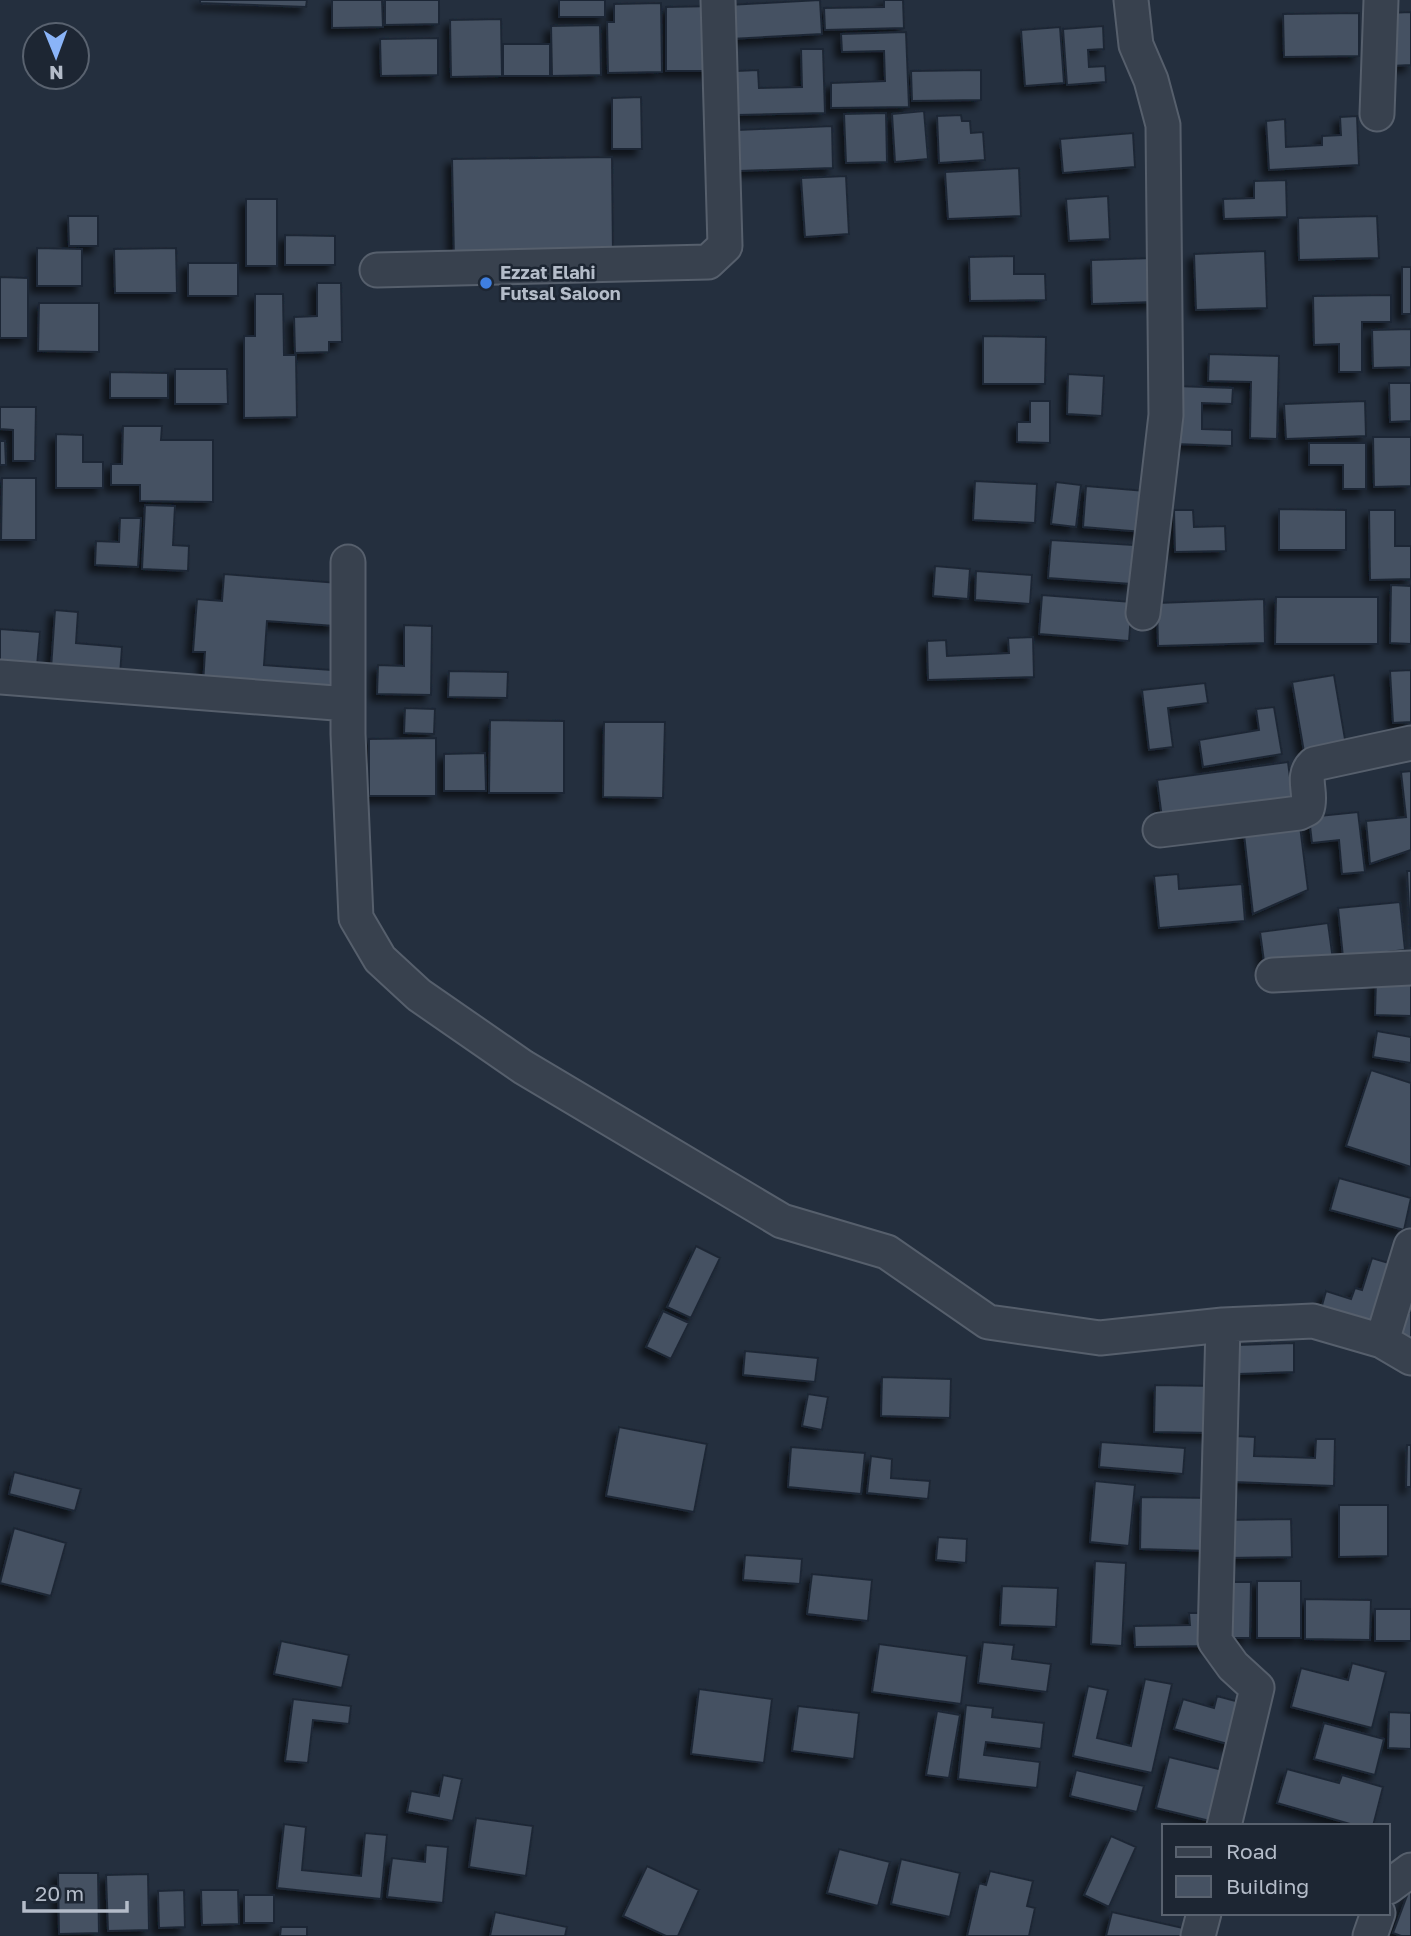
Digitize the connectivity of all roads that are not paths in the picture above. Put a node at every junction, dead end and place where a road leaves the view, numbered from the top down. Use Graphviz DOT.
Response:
graph roads {
  1 [pos="718,0"];
  2 [pos="1131,0"];
  3 [pos="1381,0"];
  4 [pos="1377,114"];
  5 [pos="377,270"];
  6 [pos="348,562"];
  7 [pos="1143,613"];
  8 [pos="0,677"];
  9 [pos="348,704"];
  10 [pos="1411,743"];
  11 [pos="1160,830"];
  12 [pos="1411,968"];
  13 [pos="1273,975"];
  14 [pos="1411,1246"];
  15 [pos="1223,1325"];
  16 [pos="1382,1341"];
  17 [pos="1411,1358"];
  18 [pos="1224,1824"];
  19 [pos="1411,1870"];
  20 [pos="1390,1886"];
  21 [pos="1203,1915"];
  22 [pos="1377,1915"];
  23 [pos="1198,1936"];
  24 [pos="1370,1936"];
  1 -- 5 [label="street"];
  2 -- 7 [label="street"];
  3 -- 4 [label="street"];
  6 -- 9 [label="street"];
  8 -- 9 [label="street"];
  9 -- 15 [label="street"];
  10 -- 11 [label="street"];
  12 -- 13 [label="street"];
  14 -- 16 [label="street"];
  15 -- 16 [label="street"];
  15 -- 18 [label="street"];
  16 -- 17 [label="street"];
  19 -- 20 [label="street"];
  21 -- 23 [label="street"];
  22 -- 24 [label="street"];
}
